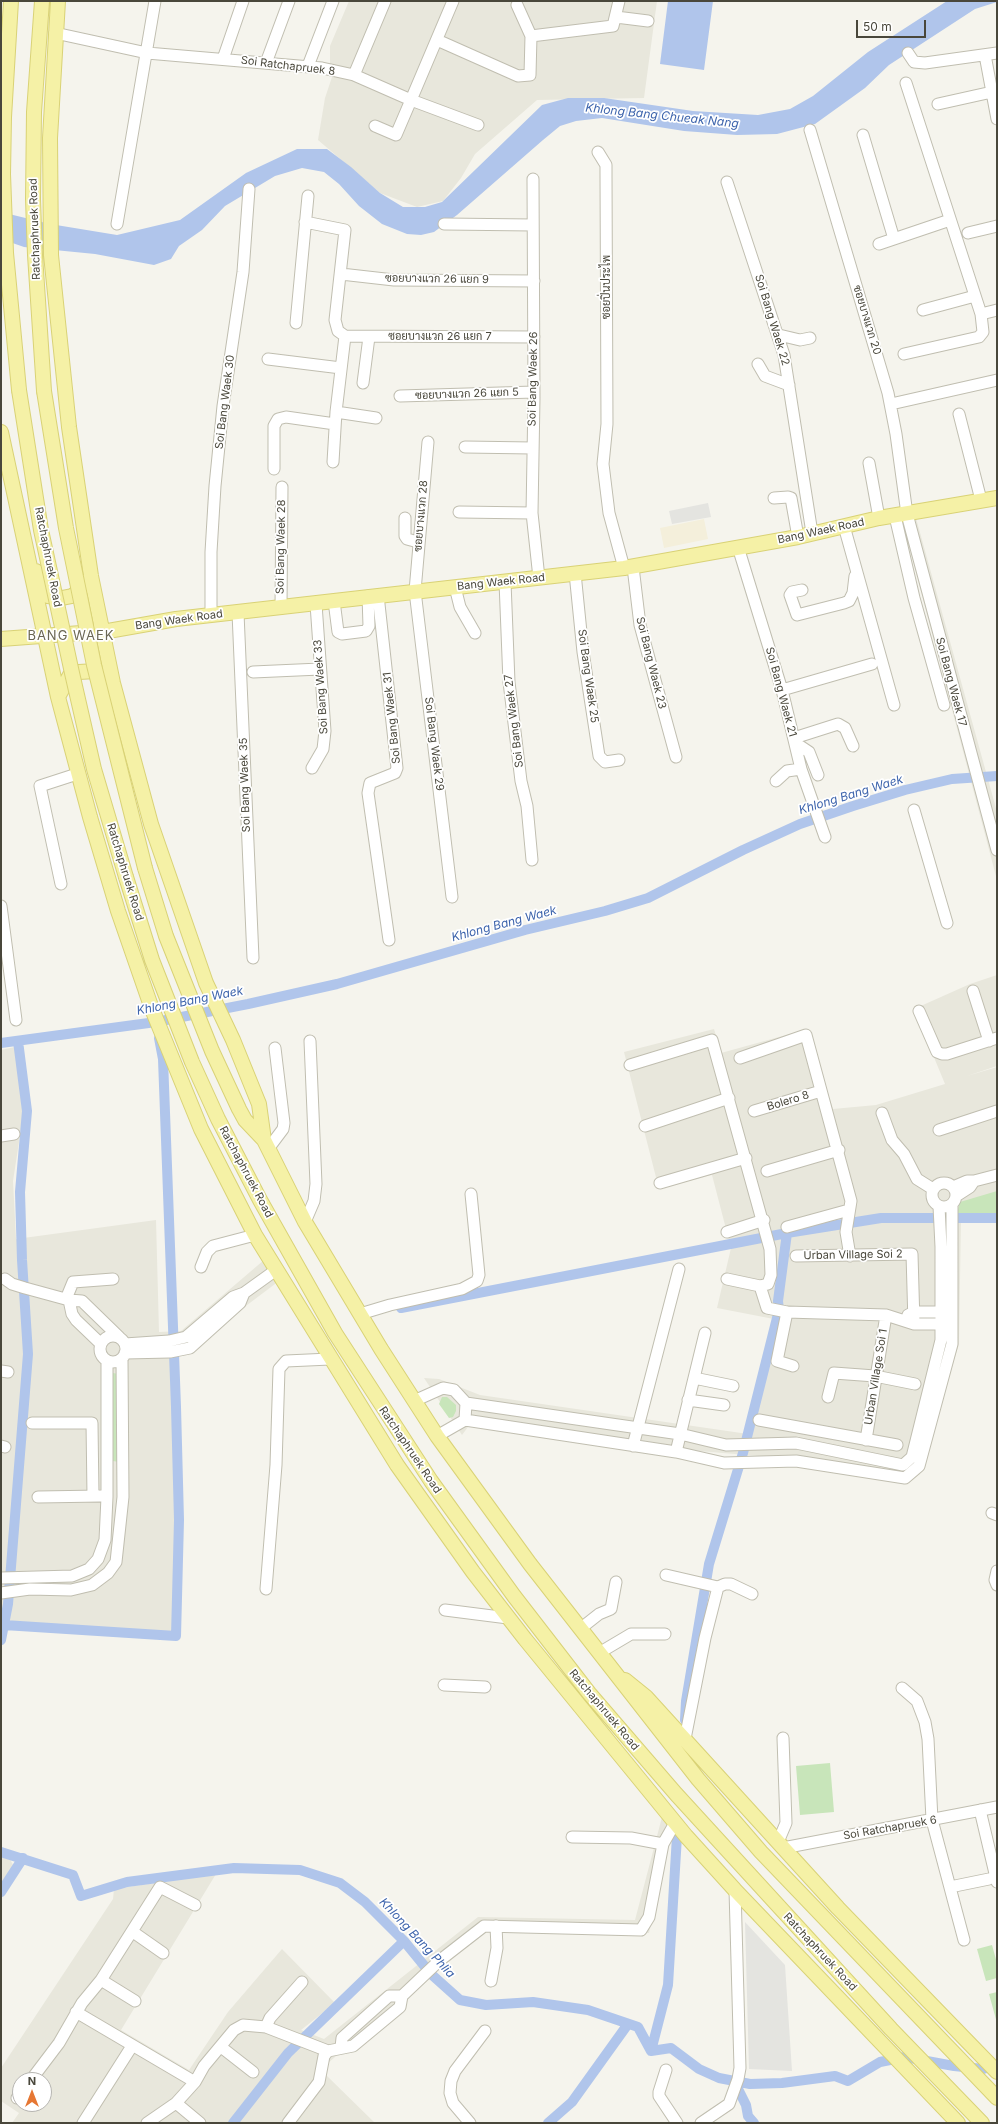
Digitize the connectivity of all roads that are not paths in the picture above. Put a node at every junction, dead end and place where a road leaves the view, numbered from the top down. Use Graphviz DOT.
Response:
graph roads {
  1 [pos="12,1"];
  2 [pos="42,1"];
  3 [pos="58,1"];
  4 [pos="155,1"];
  5 [pos="243,1"];
  6 [pos="289,1"];
  7 [pos="333,1"];
  8 [pos="385,1"];
  9 [pos="453,1"];
  10 [pos="619,1"];
  11 [pos="515,2"];
  12 [pos="616,18"];
  13 [pos="648,21"];
  14 [pos="55,33"];
  15 [pos="531,36"];
  16 [pos="437,40"];
  17 [pos="997,52"];
  18 [pos="147,53"];
  19 [pos="908,53"];
  20 [pos="985,56"];
  21 [pos="223,59"];
  22 [pos="266,63"];
  23 [pos="308,66"];
  24 [pos="354,75"];
  25 [pos="906,83"];
  26 [pos="992,92"];
  27 [pos="411,100"];
  28 [pos="938,104"];
  29 [pos="997,119"];
  30 [pos="375,126"];
  31 [pos="478,126"];
  32 [pos="810,130"];
  33 [pos="863,135"];
  34 [pos="598,152"];
  35 [pos="533,179"];
  36 [pos="727,182"];
  37 [pos="249,189"];
  38 [pos="308,196"];
  39 [pos="950,220"];
  40 [pos="305,222"];
  41 [pos="118,224"];
  42 [pos="444,224"];
  43 [pos="533,225"];
  44 [pos="997,226"];
  45 [pos="968,233"];
  46 [pos="894,239"];
  47 [pos="879,244"];
  48 [pos="341,274"];
  49 [pos="534,281"];
  50 [pos="975,296"];
  51 [pos="923,310"];
  52 [pos="997,310"];
  53 [pos="981,314"];
  54 [pos="296,323"];
  55 [pos="779,335"];
  56 [pos="345,336"];
  57 [pos="369,337"];
  58 [pos="534,337"];
  59 [pos="810,338"];
  60 [pos="904,354"];
  61 [pos="268,360"];
  62 [pos="758,364"];
  63 [pos="340,368"];
  64 [pos="997,380"];
  65 [pos="363,383"];
  66 [pos="790,384"];
  67 [pos="534,392"];
  68 [pos="400,396"];
  69 [pos="891,404"];
  70 [pos="336,412"];
  71 [pos="959,414"];
  72 [pos="376,418"];
  73 [pos="335,424"];
  74 [pos="1,432"];
  75 [pos="428,442"];
  76 [pos="465,447"];
  77 [pos="532,448"];
  78 [pos="333,462"];
  79 [pos="869,463"];
  80 [pos="274,469"];
  81 [pos="282,487"];
  82 [pos="774,498"];
  83 [pos="997,498"];
  84 [pos="981,500"];
  85 [pos="459,512"];
  86 [pos="532,513"];
  87 [pos="901,515"];
  88 [pos="405,518"];
  89 [pos="879,518"];
  90 [pos="844,526"];
  91 [pos="85,530"];
  92 [pos="812,533"];
  93 [pos="798,536"];
  94 [pos="24,540"];
  95 [pos="418,542"];
  96 [pos="738,548"];
  97 [pos="628,567"];
  98 [pos="855,567"];
  99 [pos="576,573"];
  100 [pos="539,578"];
  101 [pos="505,582"];
  102 [pos="455,587"];
  103 [pos="802,590"];
  104 [pos="415,591"];
  105 [pos="373,596"];
  106 [pos="334,601"];
  107 [pos="316,604"];
  108 [pos="281,608"];
  109 [pos="238,613"];
  110 [pos="211,616"];
  111 [pos="102,631"];
  112 [pos="475,633"];
  113 [pos="44,637"];
  114 [pos="1,639"];
  115 [pos="872,664"];
  116 [pos="320,669"];
  117 [pos="253,672"];
  118 [pos="113,683"];
  119 [pos="782,690"];
  120 [pos="58,698"];
  121 [pos="894,705"];
  122 [pos="944,705"];
  123 [pos="795,743"];
  124 [pos="853,746"];
  125 [pos="676,757"];
  126 [pos="619,760"];
  127 [pos="312,768"];
  128 [pos="801,770"];
  129 [pos="77,774"];
  130 [pos="818,776"];
  131 [pos="776,781"];
  132 [pos="914,810"];
  133 [pos="825,837"];
  134 [pos="997,850"];
  135 [pos="532,860"];
  136 [pos="61,884"];
  137 [pos="452,897"];
  138 [pos="1,906"];
  139 [pos="947,923"];
  140 [pos="389,940"];
  141 [pos="253,958"];
  142 [pos="6,979"];
  143 [pos="973,991"];
  144 [pos="919,1011"];
  145 [pos="16,1020"];
  146 [pos="993,1039"];
  147 [pos="310,1041"];
  148 [pos="275,1048"];
  149 [pos="740,1058"];
  150 [pos="630,1064"];
  151 [pos="822,1091"];
  152 [pos="729,1098"];
  153 [pos="754,1111"];
  154 [pos="997,1111"];
  155 [pos="882,1113"];
  156 [pos="645,1126"];
  157 [pos="938,1130"];
  158 [pos="14,1134"];
  159 [pos="1,1136"];
  160 [pos="266,1144"];
  161 [pos="839,1150"];
  162 [pos="746,1158"];
  163 [pos="767,1171"];
  164 [pos="997,1175"];
  165 [pos="660,1183"];
  166 [pos="933,1189"];
  167 [pos="471,1194"];
  168 [pos="953,1196"];
  169 [pos="939,1206"];
  170 [pos="848,1214"];
  171 [pos="305,1222"];
  172 [pos="765,1225"];
  173 [pos="787,1227"];
  174 [pos="727,1232"];
  175 [pos="255,1235"];
  176 [pos="947,1247"];
  177 [pos="796,1256"];
  178 [pos="850,1256"];
  179 [pos="200,1267"];
  180 [pos="679,1269"];
  181 [pos="276,1270"];
  182 [pos="3,1278"];
  183 [pos="113,1279"];
  184 [pos="727,1279"];
  185 [pos="760,1286"];
  186 [pos="244,1294"];
  187 [pos="68,1300"];
  188 [pos="787,1312"];
  189 [pos="914,1312"];
  190 [pos="946,1312"];
  191 [pos="360,1314"];
  192 [pos="886,1315"];
  193 [pos="900,1318"];
  194 [pos="914,1324"];
  195 [pos="946,1324"];
  196 [pos="705,1333"];
  197 [pos="100,1344"];
  198 [pos="123,1348"];
  199 [pos="330,1359"];
  200 [pos="107,1361"];
  201 [pos="793,1366"];
  202 [pos="875,1376"];
  203 [pos="694,1378"];
  204 [pos="914,1384"];
  205 [pos="733,1386"];
  206 [pos="828,1397"];
  207 [pos="688,1400"];
  208 [pos="414,1401"];
  209 [pos="466,1403"];
  210 [pos="724,1405"];
  211 [pos="465,1420"];
  212 [pos="758,1420"];
  213 [pos="32,1423"];
  214 [pos="638,1429"];
  215 [pos="680,1434"];
  216 [pos="437,1436"];
  217 [pos="866,1440"];
  218 [pos="897,1445"];
  219 [pos="633,1446"];
  220 [pos="676,1452"];
  221 [pos="93,1496"];
  222 [pos="38,1497"];
  223 [pos="107,1497"];
  224 [pos="123,1497"];
  225 [pos="997,1571"];
  226 [pos="666,1575"];
  227 [pos="1,1578"];
  228 [pos="616,1582"];
  229 [pos="997,1585"];
  230 [pos="718,1587"];
  231 [pos="266,1588"];
  232 [pos="1,1592"];
  233 [pos="752,1594"];
  234 [pos="514,1596"];
  235 [pos="445,1610"];
  236 [pos="508,1618"];
  237 [pos="580,1628"];
  238 [pos="666,1634"];
  239 [pos="599,1653"];
  240 [pos="615,1674"];
  241 [pos="444,1685"];
  242 [pos="485,1687"];
  243 [pos="902,1688"];
  244 [pos="575,1701"];
  245 [pos="783,1738"];
  246 [pos="685,1739"];
  247 [pos="997,1807"];
  248 [pos="980,1810"];
  249 [pos="932,1820"];
  250 [pos="675,1823"];
  251 [pos="572,1837"];
  252 [pos="663,1844"];
  253 [pos="780,1845"];
  254 [pos="993,1881"];
  255 [pos="950,1887"];
  256 [pos="735,1890"];
  257 [pos="195,1905"];
  258 [pos="496,1926"];
  259 [pos="133,1932"];
  260 [pos="964,1940"];
  261 [pos="163,1953"];
  262 [pos="101,1980"];
  263 [pos="491,1981"];
  264 [pos="302,1982"];
  265 [pos="402,1996"];
  266 [pos="135,2001"];
  267 [pos="79,2007"];
  268 [pos="266,2027"];
  269 [pos="485,2031"];
  270 [pos="132,2046"];
  271 [pos="221,2047"];
  272 [pos="341,2047"];
  273 [pos="328,2051"];
  274 [pos="666,2070"];
  275 [pos="37,2072"];
  276 [pos="253,2072"];
  277 [pos="997,2072"];
  278 [pos="196,2079"];
  279 [pos="997,2098"];
  280 [pos="176,2103"];
  281 [pos="83,2123"];
  282 [pos="147,2123"];
  283 [pos="200,2123"];
  284 [pos="288,2123"];
  285 [pos="470,2123"];
  286 [pos="677,2123"];
  287 [pos="700,2123"];
  288 [pos="958,2123"];
  289 [pos="982,2123"];
  1 -- 234 [label="main road, Ratchaphruek Road, bridge"];
  2 -- 160 [label="main road, Ratchaphruek Road, bridge"];
  3 -- 14 [label="main road, Ratchaphruek Road"];
  4 -- 18 [label="street"];
  5 -- 21 [label="street"];
  6 -- 22 [label="street"];
  7 -- 23 [label="street"];
  8 -- 24 [label="street"];
  9 -- 16 [label="street"];
  10 -- 12 [label="street"];
  11 -- 15 [label="street"];
  12 -- 13 [label="street"];
  12 -- 15 [label="street"];
  14 -- 18 [label="street, Soi Ratchapruek 8"];
  14 -- 91 [label="main road, Ratchaphruek Road"];
  15 -- 16 [label="street"];
  16 -- 27 [label="street"];
  17 -- 20 [label="street"];
  18 -- 21 [label="street, Soi Ratchapruek 8"];
  18 -- 41 [label="street"];
  19 -- 20 [label="street"];
  20 -- 26 [label="street"];
  21 -- 22 [label="street, Soi Ratchapruek 8"];
  22 -- 23 [label="street, Soi Ratchapruek 8"];
  23 -- 24 [label="street, Soi Ratchapruek 8"];
  24 -- 27 [label="street, Soi Ratchapruek 8"];
  25 -- 39 [label="street"];
  26 -- 28 [label="street"];
  26 -- 29 [label="street"];
  27 -- 30 [label="street"];
  27 -- 31 [label="street, Soi Ratchapruek 8"];
  32 -- 69 [label="street, ซอยบางแวก 20"];
  33 -- 46 [label="street"];
  34 -- 97 [label="street, ซอยปิ่นประไพ"];
  35 -- 43 [label="street, Soi Bang Waek 26"];
  36 -- 55 [label="street, Soi Bang Waek 22"];
  37 -- 110 [label="street, Soi Bang Waek 30"];
  38 -- 40 [label="street"];
  39 -- 46 [label="street"];
  39 -- 50 [label="street"];
  40 -- 48 [label="street"];
  40 -- 54 [label="street"];
  42 -- 43 [label="street"];
  43 -- 49 [label="street, Soi Bang Waek 26"];
  44 -- 45 [label="street"];
  46 -- 47 [label="street"];
  48 -- 49 [label="street, ซอยบางแวก 26 แยก 9"];
  48 -- 56 [label="street"];
  49 -- 58 [label="street, Soi Bang Waek 26"];
  50 -- 51 [label="street"];
  50 -- 53 [label="street"];
  52 -- 53 [label="street"];
  53 -- 60 [label="street"];
  55 -- 59 [label="street"];
  55 -- 66 [label="street, Soi Bang Waek 22"];
  56 -- 57 [label="street, ซอยบางแวก 26 แยก 7"];
  56 -- 63 [label="street"];
  57 -- 58 [label="street, ซอยบางแวก 26 แยก 7"];
  57 -- 65 [label="street"];
  58 -- 67 [label="street, Soi Bang Waek 26"];
  61 -- 63 [label="street"];
  62 -- 66 [label="street"];
  63 -- 70 [label="street"];
  64 -- 69 [label="street"];
  66 -- 92 [label="street, Soi Bang Waek 22"];
  67 -- 68 [label="street, ซอยบางแวก 26 แยก 5"];
  67 -- 77 [label="street, Soi Bang Waek 26"];
  69 -- 87 [label="street, ซอยบางแวก 20"];
  70 -- 72 [label="street"];
  70 -- 73 [label="street"];
  71 -- 84 [label="street"];
  73 -- 78 [label="street"];
  73 -- 80 [label="street"];
  74 -- 94 [label="main road, Ratchaphruek Road"];
  75 -- 95 [label="street, ซอยบางแวก 28"];
  76 -- 77 [label="street"];
  77 -- 86 [label="street, Soi Bang Waek 26"];
  79 -- 89 [label="street"];
  81 -- 108 [label="street, Soi Bang Waek 28"];
  82 -- 93 [label="street"];
  83 -- 84 [label="main road, Bang Waek Road"];
  84 -- 87 [label="main road, Bang Waek Road"];
  85 -- 86 [label="street"];
  86 -- 100 [label="street, Soi Bang Waek 26"];
  87 -- 89 [label="main road, Bang Waek Road"];
  87 -- 122 [label="street"];
  87 -- 134 [label="street, Soi Bang Waek 17"];
  88 -- 95 [label="street"];
  89 -- 90 [label="main road, Bang Waek Road"];
  90 -- 92 [label="main road, Bang Waek Road"];
  90 -- 98 [label="street"];
  91 -- 94 [label="main road"];
  91 -- 111 [label="main road, Ratchaphruek Road"];
  92 -- 93 [label="main road, Bang Waek Road"];
  93 -- 96 [label="main road, Bang Waek Road"];
  94 -- 113 [label="main road, Ratchaphruek Road"];
  95 -- 104 [label="street, ซอยบางแวก 28"];
  96 -- 97 [label="main road, Bang Waek Road"];
  96 -- 119 [label="street, Soi Bang Waek 21"];
  97 -- 99 [label="main road, Bang Waek Road"];
  97 -- 125 [label="street, Soi Bang Waek 23"];
  98 -- 103 [label="street"];
  98 -- 121 [label="street"];
  99 -- 100 [label="main road, Bang Waek Road"];
  99 -- 126 [label="street, Soi Bang Waek 25"];
  100 -- 101 [label="main road, Bang Waek Road"];
  101 -- 102 [label="main road, Bang Waek Road"];
  101 -- 135 [label="street, Soi Bang Waek 27"];
  102 -- 104 [label="main road, Bang Waek Road"];
  102 -- 112 [label="street"];
  104 -- 105 [label="main road, Bang Waek Road"];
  104 -- 137 [label="street, Soi Bang Waek 29"];
  105 -- 106 [label="main road, Bang Waek Road"];
  105 -- 106 [label="street"];
  105 -- 140 [label="street, Soi Bang Waek 31"];
  106 -- 107 [label="main road, Bang Waek Road"];
  107 -- 108 [label="main road, Bang Waek Road"];
  107 -- 116 [label="street, Soi Bang Waek 33"];
  108 -- 109 [label="main road, Bang Waek Road"];
  109 -- 110 [label="main road, Bang Waek Road"];
  109 -- 141 [label="street, Soi Bang Waek 35"];
  110 -- 111 [label="main road, Bang Waek Road"];
  111 -- 113 [label="main road, Bang Waek Road"];
  111 -- 118 [label="main road, Ratchaphruek Road"];
  113 -- 114 [label="main road, Bang Waek Road"];
  113 -- 120 [label="main road, Ratchaphruek Road"];
  115 -- 119 [label="street"];
  116 -- 117 [label="street"];
  116 -- 127 [label="street, Soi Bang Waek 33"];
  118 -- 120 [label="main road"];
  118 -- 160 [label="main road, Ratchaphruek Road"];
  119 -- 123 [label="street, Soi Bang Waek 21"];
  120 -- 129 [label="main road, Ratchaphruek Road"];
  123 -- 124 [label="street"];
  123 -- 128 [label="street, Soi Bang Waek 21"];
  123 -- 130 [label="street"];
  128 -- 131 [label="street"];
  128 -- 133 [label="street, Soi Bang Waek 21"];
  129 -- 136 [label="street"];
  129 -- 175 [label="main road, Ratchaphruek Road"];
  132 -- 139 [label="street"];
  138 -- 142 [label="street"];
  142 -- 145 [label="street"];
  143 -- 146 [label="street"];
  144 -- 146 [label="street"];
  147 -- 171 [label="street"];
  148 -- 160 [label="street"];
  149 -- 151 [label="street"];
  150 -- 152 [label="street"];
  151 -- 153 [label="street, Bolero 8"];
  151 -- 161 [label="street"];
  152 -- 156 [label="street"];
  152 -- 162 [label="street"];
  154 -- 157 [label="street"];
  155 -- 166 [label="street"];
  158 -- 159 [label="street"];
  160 -- 171 [label="main road, Ratchaphruek Road"];
  161 -- 163 [label="street"];
  161 -- 170 [label="street"];
  162 -- 165 [label="street"];
  162 -- 172 [label="street"];
  164 -- 168 [label="street"];
  166 -- 168 [label="street"];
  166 -- 169 [label="street"];
  167 -- 191 [label="street"];
  168 -- 169 [label="street"];
  168 -- 176 [label="street"];
  169 -- 176 [label="street"];
  170 -- 173 [label="street"];
  170 -- 178 [label="street"];
  171 -- 191 [label="main road, Ratchaphruek Road"];
  172 -- 174 [label="street"];
  172 -- 185 [label="street"];
  175 -- 179 [label="street"];
  175 -- 181 [label="main road, Ratchaphruek Road"];
  176 -- 190 [label="street"];
  177 -- 178 [label="street, Urban Village Soi 2"];
  178 -- 189 [label="street, Urban Village Soi 2"];
  180 -- 214 [label="street"];
  181 -- 186 [label="street"];
  181 -- 199 [label="main road, Ratchaphruek Road"];
  182 -- 187 [label="street"];
  183 -- 187 [label="street"];
  184 -- 185 [label="street"];
  185 -- 188 [label="street"];
  186 -- 198 [label="street"];
  186 -- 198 [label="street"];
  187 -- 197 [label="street"];
  187 -- 198 [label="street"];
  188 -- 192 [label="street"];
  188 -- 201 [label="street"];
  189 -- 190 [label="street"];
  189 -- 193 [label="street"];
  189 -- 194 [label="street, Urban Village Soi 2"];
  190 -- 195 [label="street"];
  191 -- 208 [label="main road, Ratchaphruek Road"];
  192 -- 193 [label="street"];
  192 -- 202 [label="street, Urban Village Soi 1"];
  193 -- 194 [label="street"];
  194 -- 195 [label="street"];
  195 -- 215 [label="street"];
  195 -- 220 [label="street"];
  196 -- 203 [label="street"];
  197 -- 198 [label="street"];
  197 -- 200 [label="street"];
  198 -- 200 [label="street"];
  198 -- 224 [label="street"];
  199 -- 231 [label="street"];
  199 -- 236 [label="main road, Ratchaphruek Road"];
  200 -- 223 [label="street"];
  202 -- 204 [label="street"];
  202 -- 206 [label="street"];
  202 -- 217 [label="street, Urban Village Soi 1"];
  203 -- 205 [label="street"];
  203 -- 207 [label="street"];
  207 -- 210 [label="street"];
  207 -- 215 [label="street"];
  208 -- 209 [label="street"];
  208 -- 216 [label="main road, Ratchaphruek Road"];
  209 -- 211 [label="street"];
  209 -- 214 [label="street"];
  211 -- 216 [label="street"];
  211 -- 219 [label="street"];
  212 -- 217 [label="street"];
  213 -- 221 [label="street"];
  214 -- 215 [label="street"];
  214 -- 219 [label="street"];
  215 -- 220 [label="street"];
  216 -- 237 [label="main road, Ratchaphruek Road"];
  217 -- 218 [label="street"];
  219 -- 220 [label="street"];
  221 -- 222 [label="street"];
  221 -- 223 [label="street"];
  223 -- 224 [label="street"];
  223 -- 227 [label="street"];
  224 -- 232 [label="street"];
  225 -- 229 [label="street"];
  226 -- 230 [label="street"];
  228 -- 237 [label="street"];
  230 -- 233 [label="street"];
  230 -- 246 [label="street"];
  234 -- 244 [label="main road"];
  234 -- 289 [label="main road, Ratchaphruek Road"];
  235 -- 236 [label="street"];
  236 -- 244 [label="main road, Ratchaphruek Road"];
  237 -- 239 [label="main road, Ratchaphruek Road"];
  238 -- 239 [label="street"];
  239 -- 240 [label="main road, Ratchaphruek Road"];
  240 -- 246 [label="main road, Ratchaphruek Road"];
  240 -- 279 [label="main road, Ratchaphruek Road"];
  241 -- 242 [label="street"];
  243 -- 249 [label="street"];
  244 -- 250 [label="main road, Ratchaphruek Road"];
  245 -- 253 [label="street"];
  246 -- 253 [label="main road, Ratchaphruek Road"];
  247 -- 248 [label="street, Soi Ratchapruek 6"];
  248 -- 249 [label="street, Soi Ratchapruek 6"];
  248 -- 254 [label="street"];
  249 -- 253 [label="street, Soi Ratchapruek 6"];
  249 -- 255 [label="street"];
  250 -- 252 [label="street"];
  250 -- 256 [label="main road, Ratchaphruek Road"];
  251 -- 252 [label="street"];
  252 -- 258 [label="street"];
  253 -- 277 [label="main road, Ratchaphruek Road"];
  254 -- 255 [label="street"];
  255 -- 260 [label="street"];
  256 -- 287 [label="street"];
  256 -- 288 [label="main road, Ratchaphruek Road"];
  257 -- 259 [label="street"];
  258 -- 263 [label="street"];
  258 -- 265 [label="street"];
  259 -- 261 [label="street"];
  259 -- 262 [label="street"];
  262 -- 266 [label="street"];
  262 -- 267 [label="street"];
  264 -- 268 [label="street"];
  265 -- 272 [label="street"];
  265 -- 272 [label="street"];
  267 -- 270 [label="street"];
  267 -- 275 [label="street"];
  268 -- 271 [label="street"];
  268 -- 273 [label="street"];
  269 -- 285 [label="street"];
  270 -- 278 [label="street"];
  270 -- 281 [label="street"];
  271 -- 276 [label="street"];
  271 -- 278 [label="street"];
  272 -- 273 [label="street"];
  273 -- 284 [label="street"];
  274 -- 286 [label="street"];
  278 -- 280 [label="street"];
  280 -- 282 [label="street"];
  280 -- 283 [label="street"];
}
